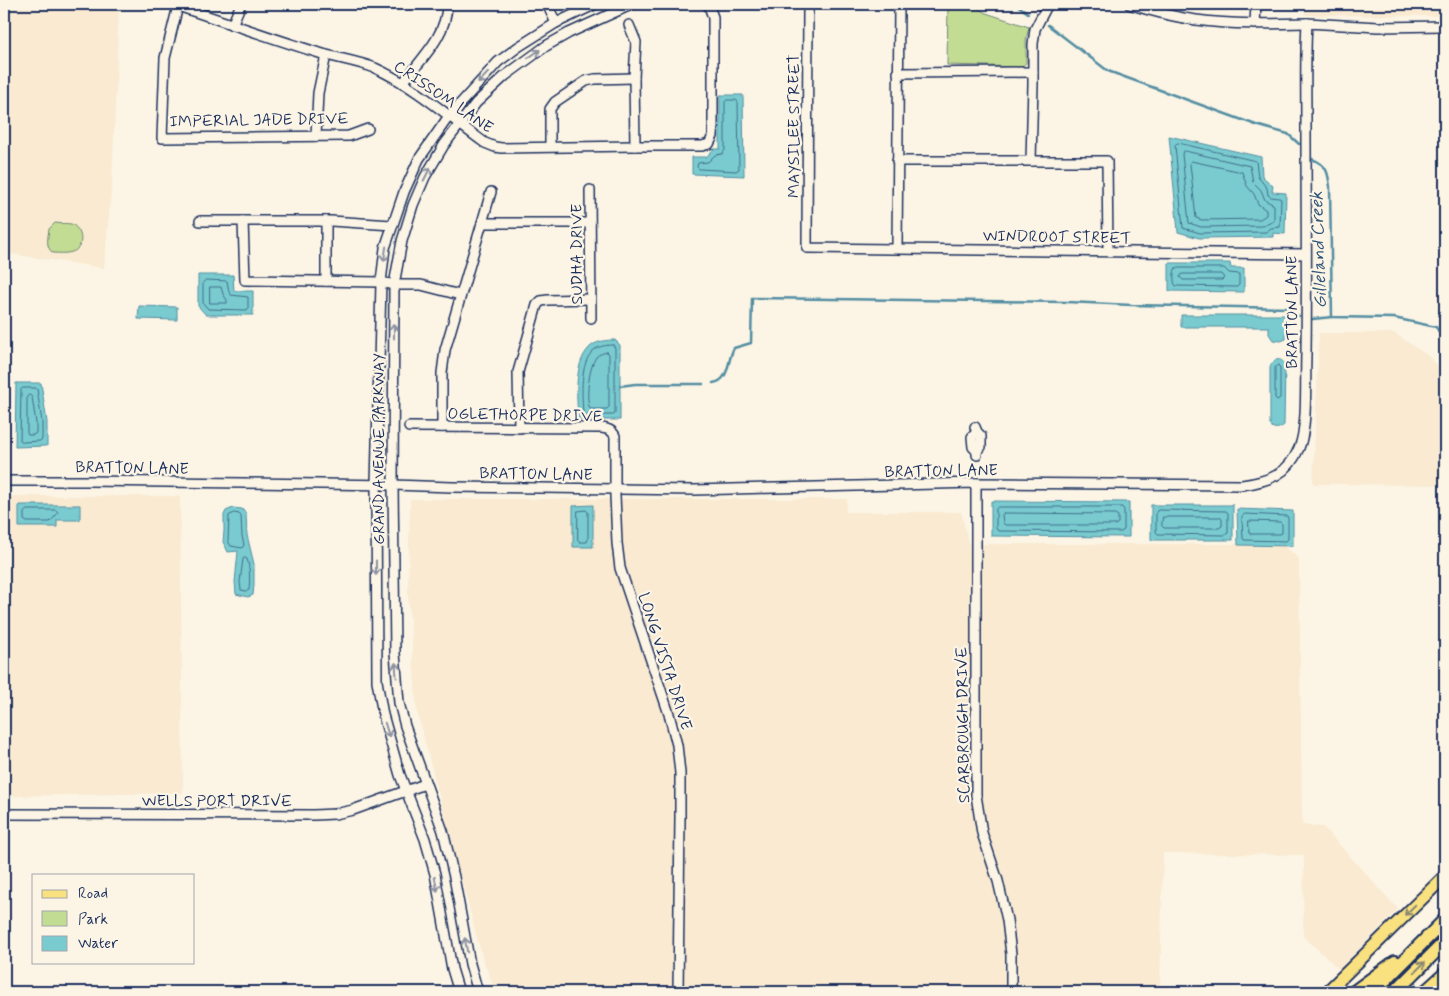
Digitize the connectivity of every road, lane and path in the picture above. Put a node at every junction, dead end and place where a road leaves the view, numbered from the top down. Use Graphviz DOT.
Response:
graph roads {
  1 [pos="241,4"];
  2 [pos="447,4"];
  3 [pos="547,4"];
  4 [pos="596,4"];
  5 [pos="633,4"];
  6 [pos="708,4"];
  7 [pos="808,4"];
  8 [pos="899,4"];
  9 [pos="1048,4"];
  10 [pos="1129,4"];
  11 [pos="1256,4"];
  12 [pos="175,5"];
  13 [pos="556,23"];
  14 [pos="1307,23"];
  15 [pos="1255,24"];
  16 [pos="232,25"];
  17 [pos="629,25"];
  18 [pos="1445,26"];
  19 [pos="326,55"];
  20 [pos="1033,72"];
  21 [pos="898,73"];
  22 [pos="634,78"];
  23 [pos="402,82"];
  24 [pos="449,116"];
  25 [pos="459,124"];
  26 [pos="368,129"];
  27 [pos="316,136"];
  28 [pos="550,146"];
  29 [pos="635,146"];
  30 [pos="897,161"];
  31 [pos="1031,161"];
  32 [pos="590,190"];
  33 [pos="491,192"];
  34 [pos="200,221"];
  35 [pos="243,221"];
  36 [pos="326,221"];
  37 [pos="590,223"];
  38 [pos="482,224"];
  39 [pos="392,225"];
  40 [pos="808,248"];
  41 [pos="897,248"];
  42 [pos="1108,251"];
  43 [pos="1306,254"];
  44 [pos="326,281"];
  45 [pos="380,282"];
  46 [pos="394,285"];
  47 [pos="460,295"];
  48 [pos="590,299"];
  49 [pos="591,318"];
  50 [pos="409,427"];
  51 [pos="442,427"];
  52 [pos="518,428"];
  53 [pos="976,430"];
  54 [pos="977,453"];
  55 [pos="4,481"];
  56 [pos="976,483"];
  57 [pos="376,484"];
  58 [pos="392,485"];
  59 [pos="615,489"];
  60 [pos="425,784"];
  61 [pos="406,791"];
  62 [pos="4,814"];
  63 [pos="1445,876"];
  64 [pos="1445,920"];
  65 [pos="1445,942"];
  66 [pos="1421,943"];
  67 [pos="1445,974"];
  68 [pos="1445,988"];
  69 [pos="459,992"];
  70 [pos="478,992"];
  71 [pos="678,992"];
  72 [pos="1011,992"];
  73 [pos="1327,992"];
  74 [pos="1354,992"];
  75 [pos="1373,992"];
  76 [pos="1394,992"];
  77 [pos="1425,992"];
  78 [pos="1442,992"];
  1 -- 16 [label="street"];
  2 -- 23 [label="street"];
  3 -- 13 [label="street"];
  4 -- 13 [label="street, GRAND AVENUE PARKWAY"];
  25 -- 5 [label="street, GRAND AVENUE PARKWAY, one-way"];
  6 -- 29 [label="street, CRISSOM LANE"];
  7 -- 40 [label="street, MAYSILEE STREET"];
  8 -- 21 [label="street"];
  9 -- 20 [label="street"];
  10 -- 15 [label="street"];
  11 -- 15 [label="street"];
  12 -- 16 [label="street, CRISSOM LANE"];
  12 -- 27 [label="street, IMPERIAL JADE DRIVE"];
  13 -- 24 [label="street, GRAND AVENUE PARKWAY, one-way"];
  14 -- 15 [label="street"];
  14 -- 18 [label="street"];
  14 -- 43 [label="street, BRATTON LANE"];
  16 -- 19 [label="street, CRISSOM LANE"];
  17 -- 22 [label="street"];
  19 -- 23 [label="street, CRISSOM LANE"];
  19 -- 27 [label="street"];
  20 -- 21 [label="street"];
  20 -- 31 [label="street"];
  21 -- 30 [label="street"];
  22 -- 28 [label="street"];
  22 -- 29 [label="street"];
  23 -- 24 [label="street, CRISSOM LANE"];
  24 -- 25 [label="street, CRISSOM LANE"];
  24 -- 39 [label="street, GRAND AVENUE PARKWAY"];
  25 -- 28 [label="street, CRISSOM LANE"];
  46 -- 25 [label="street, GRAND AVENUE PARKWAY, one-way"];
  26 -- 27 [label="street, IMPERIAL JADE DRIVE"];
  28 -- 29 [label="street, CRISSOM LANE"];
  30 -- 31 [label="street"];
  30 -- 41 [label="street"];
  31 -- 42 [label="street"];
  32 -- 37 [label="street, SUDHA DRIVE"];
  33 -- 38 [label="street"];
  34 -- 35 [label="street"];
  35 -- 36 [label="street"];
  35 -- 44 [label="street"];
  36 -- 39 [label="street"];
  36 -- 44 [label="street"];
  37 -- 38 [label="street"];
  37 -- 48 [label="street, SUDHA DRIVE"];
  38 -- 47 [label="street"];
  39 -- 45 [label="street, GRAND AVENUE PARKWAY, one-way"];
  40 -- 41 [label="street, WINDROOT STREET"];
  41 -- 42 [label="street, WINDROOT STREET"];
  42 -- 43 [label="street, WINDROOT STREET"];
  43 -- 56 [label="street, BRATTON LANE"];
  44 -- 45 [label="street"];
  45 -- 46 [label="street"];
  45 -- 57 [label="street, GRAND AVENUE PARKWAY"];
  46 -- 47 [label="street"];
  58 -- 46 [label="street, GRAND AVENUE PARKWAY, one-way"];
  47 -- 51 [label="street"];
  48 -- 49 [label="street, SUDHA DRIVE"];
  48 -- 52 [label="street"];
  50 -- 51 [label="street, OGLETHORPE DRIVE"];
  51 -- 52 [label="street, OGLETHORPE DRIVE"];
  52 -- 59 [label="street, OGLETHORPE DRIVE"];
  53 -- 54 [label="street"];
  55 -- 57 [label="street, BRATTON LANE"];
  56 -- 59 [label="street, BRATTON LANE"];
  56 -- 72 [label="street, SCARBROUGH DRIVE"];
  57 -- 58 [label="street, BRATTON LANE"];
  57 -- 61 [label="street, GRAND AVENUE PARKWAY, one-way"];
  58 -- 59 [label="street, BRATTON LANE"];
  60 -- 58 [label="street, GRAND AVENUE PARKWAY, one-way"];
  59 -- 71 [label="street, LONG VISTA DRIVE"];
  60 -- 61 [label="street, WELLS PORT DRIVE"];
  70 -- 60 [label="street, GRAND AVENUE PARKWAY, one-way"];
  61 -- 62 [label="street, WELLS PORT DRIVE"];
  61 -- 69 [label="street, GRAND AVENUE PARKWAY, one-way"];
  63 -- 73 [label="main road, one-way"];
  64 -- 66 [label="highway"];
  76 -- 65 [label="highway, one-way"];
  66 -- 74 [label="highway"];
  66 -- 75 [label="highway"];
  67 -- 77 [label="highway"];
  68 -- 78 [label="main road"];
}
